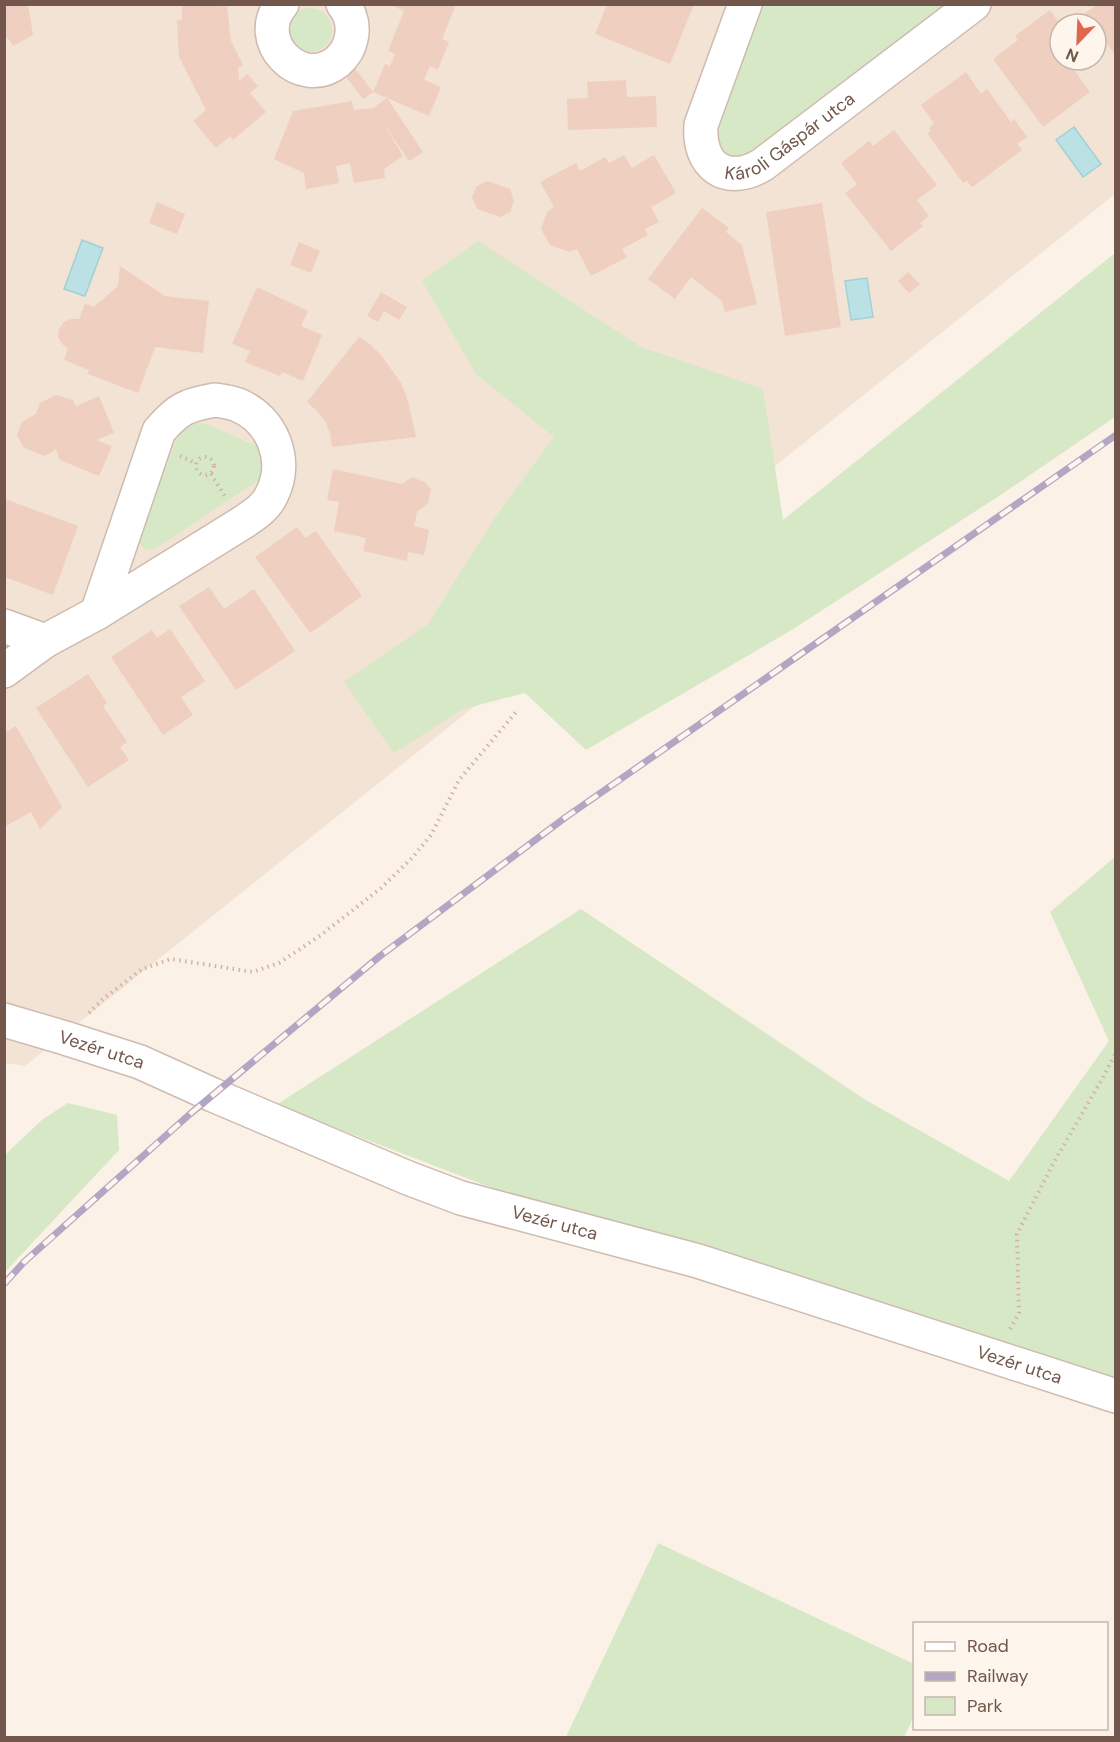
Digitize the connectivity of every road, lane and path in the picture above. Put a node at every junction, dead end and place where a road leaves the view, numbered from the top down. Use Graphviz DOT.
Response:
graph roads {
  1 [pos="282,4"];
  2 [pos="343,4"];
  3 [pos="745,4"];
  4 [pos="974,4"];
  5 [pos="196,463"];
  6 [pos="96,613"];
  7 [pos="4,626"];
  8 [pos="45,641"];
  9 [pos="4,671"];
  10 [pos="516,712"];
  11 [pos="4,1020"];
  12 [pos="65,1038"];
  13 [pos="1116,1053"];
  14 [pos="995,1356"];
  15 [pos="1116,1396"];
  1 -- 2 [label="street"];
  3 -- 4 [label="street, Károli Gáspár utca"];
  5 -- 5 [label="path"];
  6 -- 6 [label="street"];
  6 -- 8 [label="street"];
  7 -- 8 [label="street"];
  8 -- 9 [label="street"];
  10 -- 12 [label="path"];
  11 -- 12 [label="street, Vezér utca"];
  12 -- 14 [label="street, Vezér utca"];
  13 -- 14 [label="path"];
  14 -- 15 [label="street, Vezér utca"];
}
